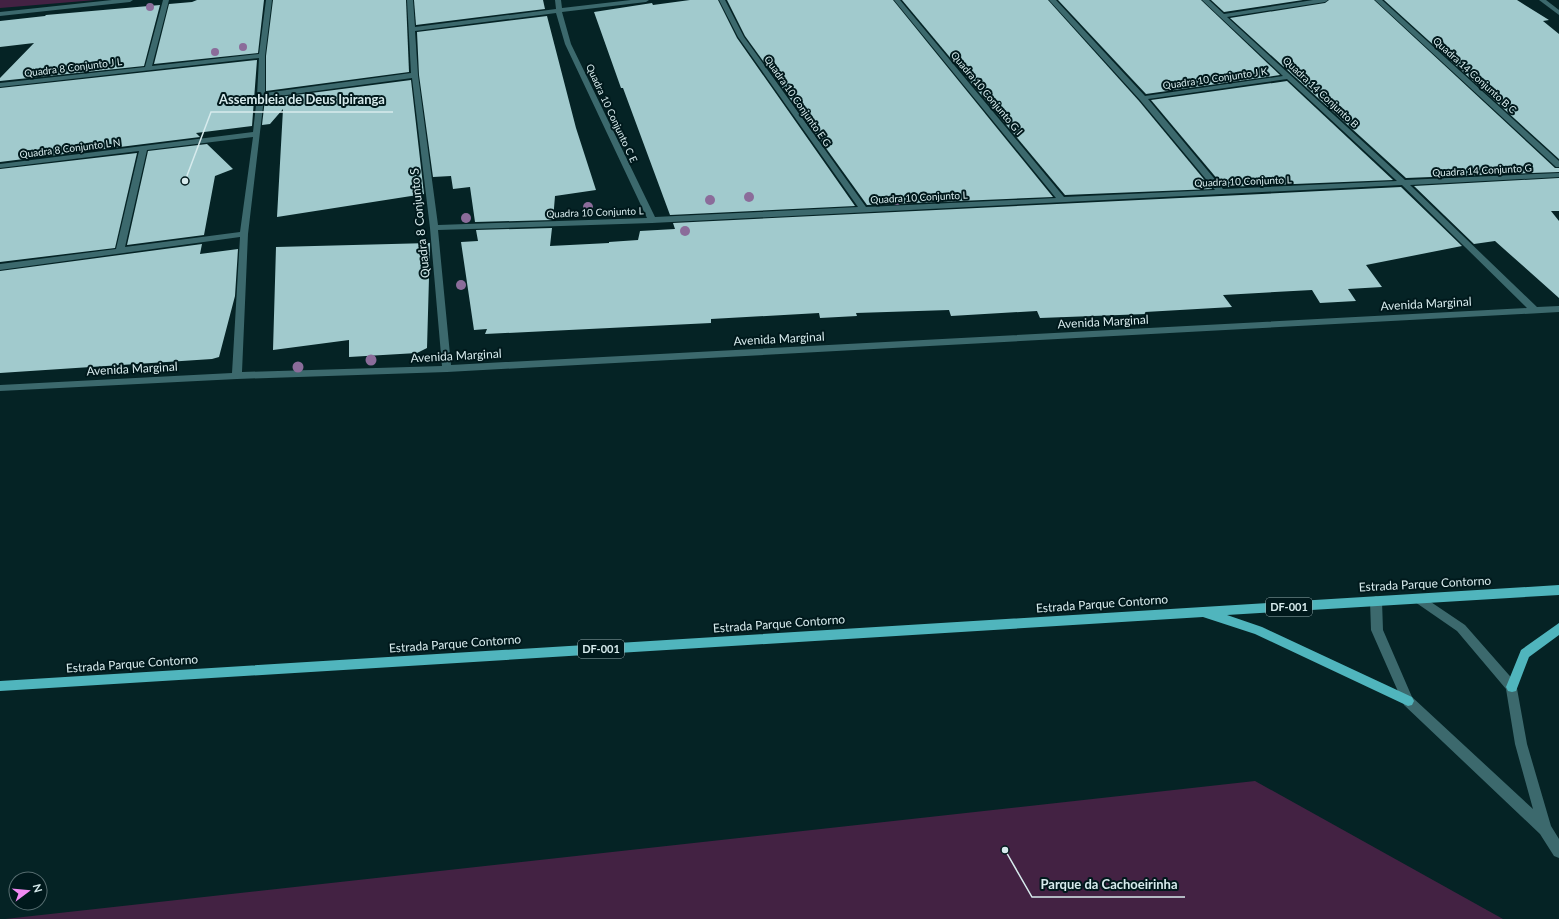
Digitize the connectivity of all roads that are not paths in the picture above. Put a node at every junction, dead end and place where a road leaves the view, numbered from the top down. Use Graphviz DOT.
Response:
graph roads {
  1 [pos="130,0"];
  2 [pos="166,0"];
  3 [pos="269,0"];
  4 [pos="410,0"];
  5 [pos="558,0"];
  6 [pos="646,0"];
  7 [pos="722,0"];
  8 [pos="897,0"];
  9 [pos="1052,0"];
  10 [pos="1205,0"];
  11 [pos="1325,0"];
  12 [pos="1378,0"];
  13 [pos="1542,0"];
  14 [pos="111,1"];
  15 [pos="559,12"];
  16 [pos="1559,12"];
  17 [pos="0,14"];
  18 [pos="1222,16"];
  19 [pos="412,29"];
  20 [pos="262,56"];
  21 [pos="148,68"];
  22 [pos="415,75"];
  23 [pos="1290,77"];
  24 [pos="0,85"];
  25 [pos="261,96"];
  26 [pos="1143,98"];
  27 [pos="257,134"];
  28 [pos="143,149"];
  29 [pos="1559,165"];
  30 [pos="0,166"];
  31 [pos="1559,175"];
  32 [pos="1405,184"];
  33 [pos="1220,191"];
  34 [pos="1061,200"];
  35 [pos="864,210"];
  36 [pos="652,220"];
  37 [pos="434,228"];
  38 [pos="244,234"];
  39 [pos="120,250"];
  40 [pos="0,267"];
  41 [pos="1559,309"];
  42 [pos="1535,310"];
  43 [pos="447,369"];
  44 [pos="237,376"];
  45 [pos="0,388"];
  46 [pos="1559,590"];
  47 [pos="1419,599"];
  48 [pos="1376,602"];
  49 [pos="1201,612"];
  50 [pos="1559,628"];
  51 [pos="0,686"];
  52 [pos="1512,687"];
  53 [pos="1408,701"];
  54 [pos="1545,828"];
  55 [pos="1559,851"];
  1 -- 14 [label="street"];
  2 -- 21 [label="street"];
  3 -- 20 [label="street"];
  4 -- 19 [label="street, Quadra 8 Conjunto S"];
  5 -- 15 [label="street, Quadra 10 Conjunto C E"];
  6 -- 15 [label="street"];
  7 -- 35 [label="street, Quadra 10 Conjunto E G"];
  8 -- 34 [label="street, Quadra 10 Conjunto G I"];
  9 -- 26 [label="street"];
  10 -- 18 [label="street, Quadra 14 Conjunto B"];
  11 -- 18 [label="street"];
  12 -- 29 [label="street, Quadra 14 Conjunto B C"];
  13 -- 16 [label="street"];
  14 -- 17 [label="street"];
  15 -- 19 [label="street"];
  15 -- 36 [label="street, Quadra 10 Conjunto C E"];
  18 -- 23 [label="street, Quadra 14 Conjunto B"];
  19 -- 22 [label="street, Quadra 8 Conjunto S"];
  20 -- 21 [label="street, Quadra 8 Conjunto J L"];
  20 -- 25 [label="street"];
  21 -- 24 [label="street, Quadra 8 Conjunto J L"];
  22 -- 25 [label="street"];
  22 -- 37 [label="street, Quadra 8 Conjunto S"];
  23 -- 26 [label="street, Quadra 10 Conjunto J K"];
  23 -- 32 [label="street, Quadra 14 Conjunto B"];
  25 -- 27 [label="street"];
  26 -- 33 [label="street"];
  27 -- 28 [label="street, Quadra 8 Conjunto L N"];
  27 -- 38 [label="street"];
  28 -- 30 [label="street, Quadra 8 Conjunto L N"];
  28 -- 39 [label="street"];
  31 -- 32 [label="street, Quadra 14 Conjunto G"];
  32 -- 33 [label="street, Quadra 10 Conjunto L"];
  32 -- 42 [label="street, Quadra 14 Conjunto B"];
  33 -- 34 [label="street, Quadra 10 Conjunto L"];
  34 -- 35 [label="street, Quadra 10 Conjunto L"];
  35 -- 36 [label="street, Quadra 10 Conjunto L"];
  36 -- 37 [label="street, Quadra 10 Conjunto L"];
  37 -- 43 [label="street, Quadra 8 Conjunto S"];
  38 -- 39 [label="street"];
  38 -- 44 [label="street"];
  39 -- 40 [label="street"];
  41 -- 42 [label="street, Avenida Marginal"];
  42 -- 43 [label="street, Avenida Marginal"];
  43 -- 44 [label="street, Avenida Marginal"];
  44 -- 45 [label="street, Avenida Marginal"];
  46 -- 47 [label="main road, Estrada Parque Contorno / DF-001"];
  47 -- 48 [label="main road, Estrada Parque Contorno / DF-001"];
  47 -- 52 [label="street"];
  48 -- 49 [label="main road, Estrada Parque Contorno / DF-001"];
  48 -- 53 [label="street"];
  49 -- 51 [label="main road, Estrada Parque Contorno / DF-001"];
  49 -- 53 [label="main road"];
  50 -- 52 [label="main road"];
  52 -- 54 [label="street"];
  53 -- 54 [label="street"];
  54 -- 55 [label="street"];
}
